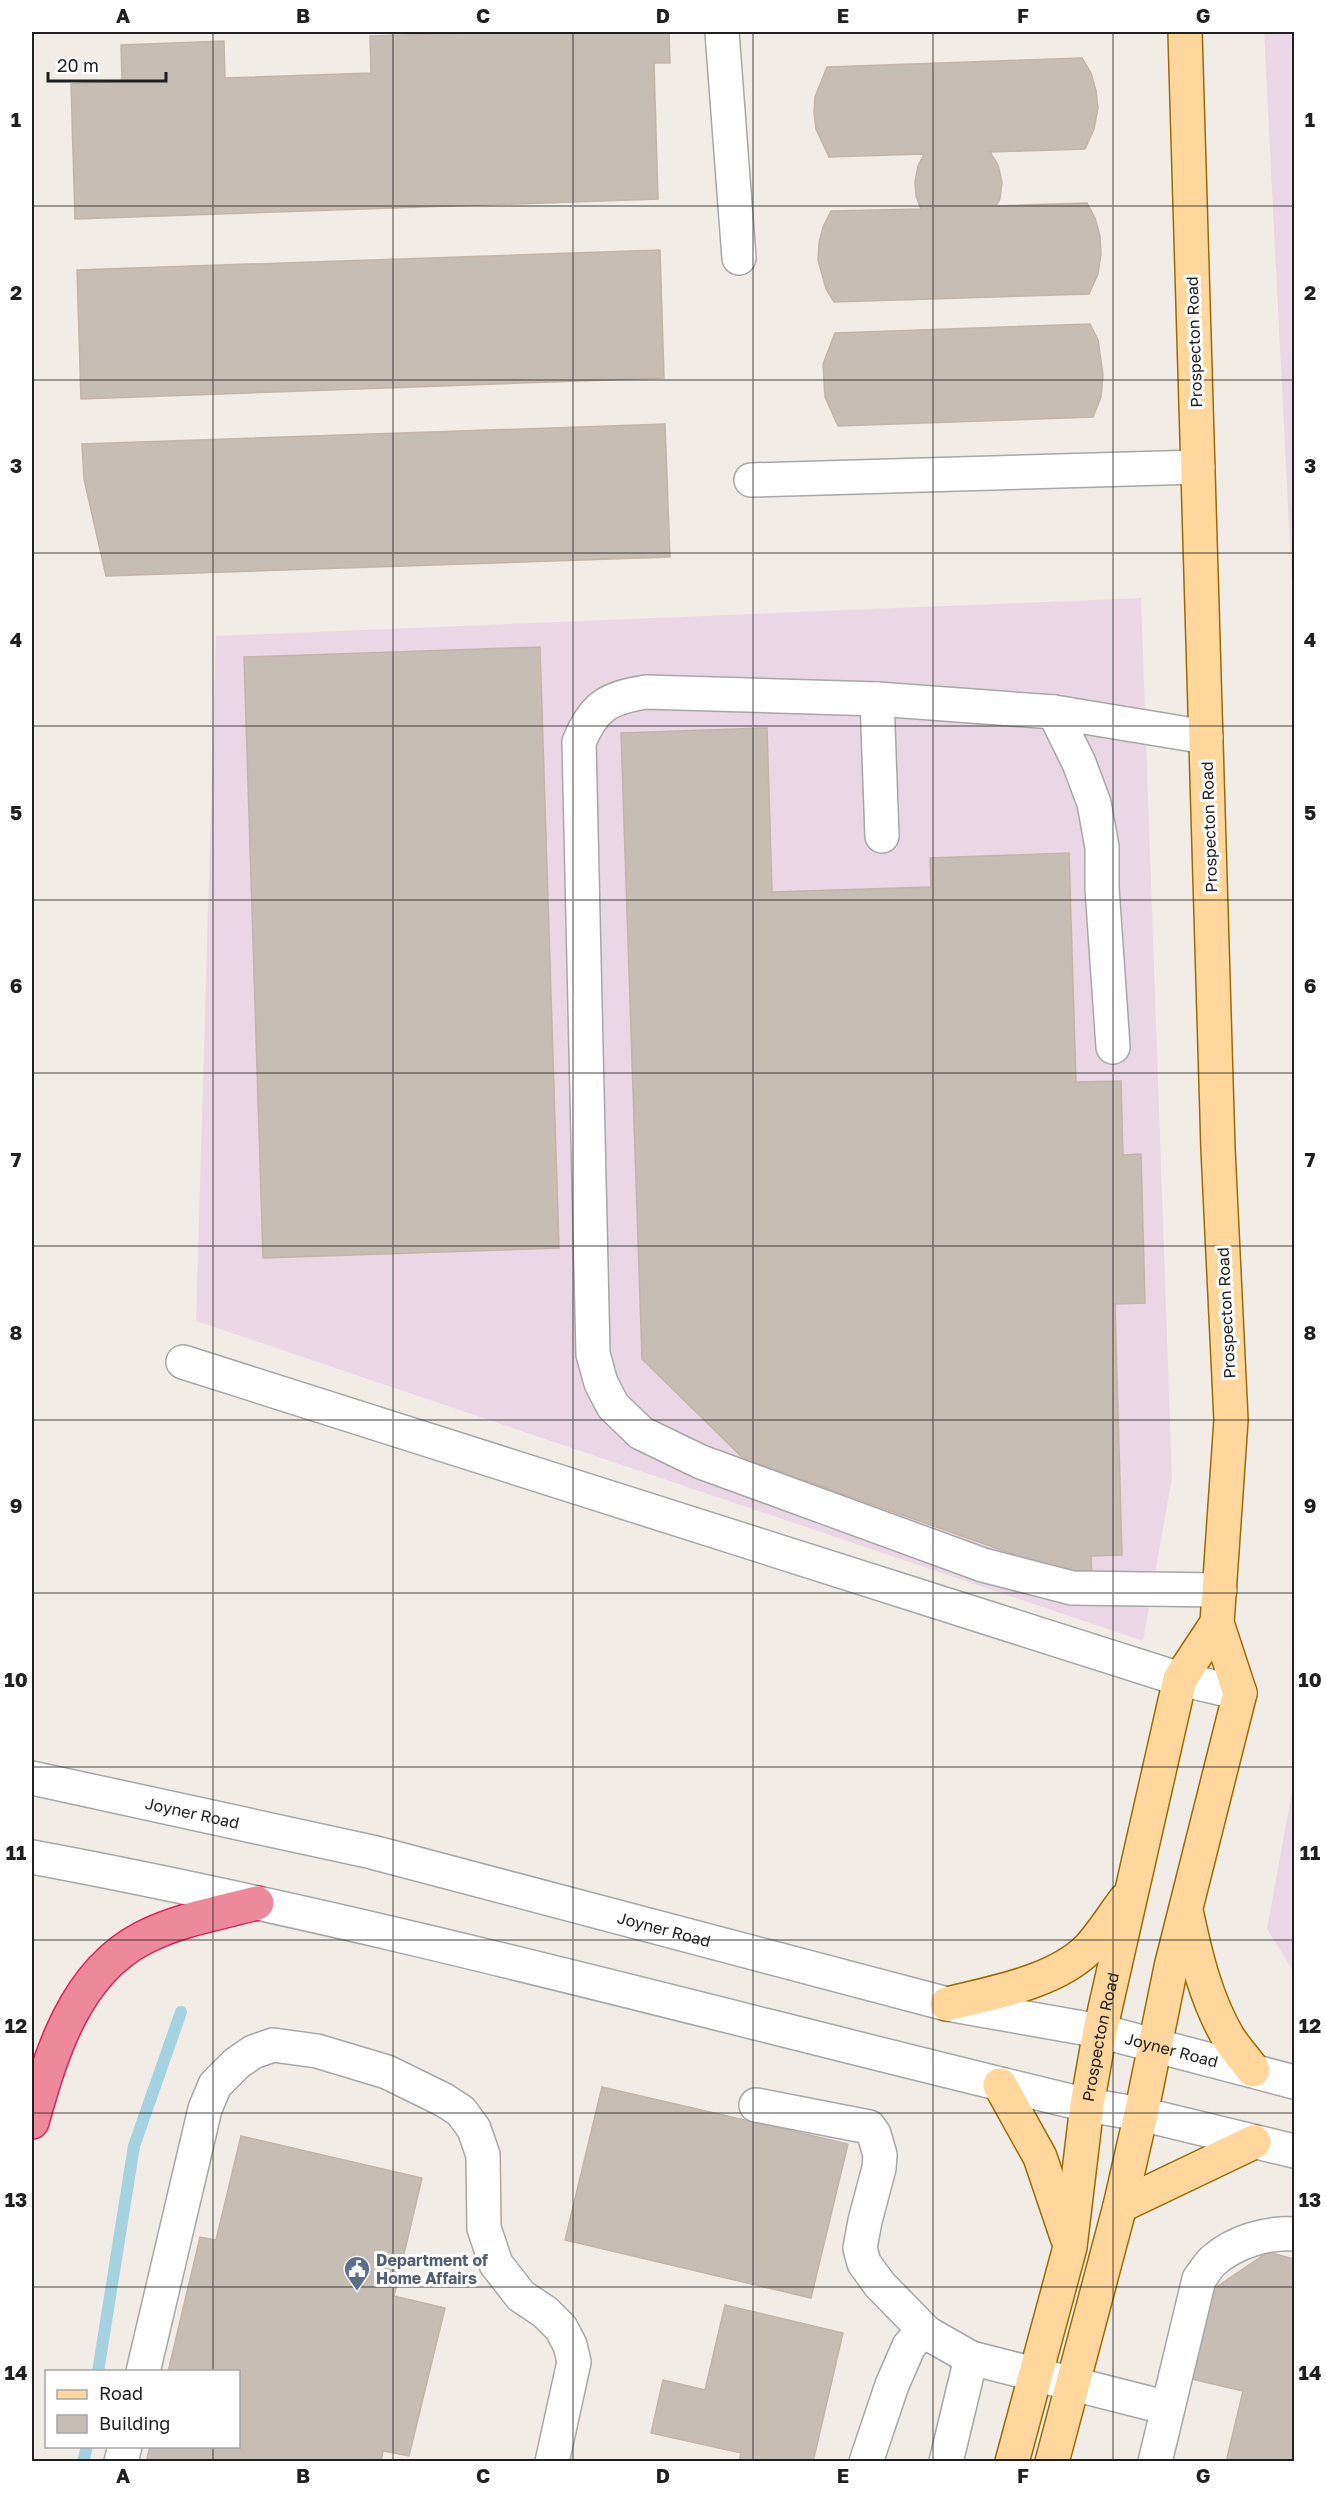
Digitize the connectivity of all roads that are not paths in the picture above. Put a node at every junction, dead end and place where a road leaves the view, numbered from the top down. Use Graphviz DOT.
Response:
graph roads {
  1 [pos="722,32"];
  2 [pos="1185,32"];
  3 [pos="739,258"];
  4 [pos="1198,467"];
  5 [pos="750,480"];
  6 [pos="877,699"];
  7 [pos="1054,712"];
  8 [pos="1206,737"];
  9 [pos="882,836"];
  10 [pos="1113,1047"];
  11 [pos="183,1362"];
  12 [pos="1220,1590"];
  13 [pos="1217,1623"];
  14 [pos="1180,1679"];
  15 [pos="1240,1693"];
  16 [pos="32,1778"];
  17 [pos="32,1857"];
  18 [pos="1131,1893"];
  19 [pos="257,1903"];
  20 [pos="1185,1907"];
  21 [pos="947,2004"];
  22 [pos="1100,2031"];
  23 [pos="1155,2045"];
  24 [pos="1253,2070"];
  25 [pos="1294,2082"];
  26 [pos="1000,2085"];
  27 [pos="756,2105"];
  28 [pos="1087,2105"];
  29 [pos="1141,2114"];
  30 [pos="32,2122"];
  31 [pos="1254,2142"];
  32 [pos="1294,2151"];
  33 [pos="1120,2206"];
  34 [pos="1294,2234"];
  35 [pos="1070,2247"];
  36 [pos="927,2332"];
  37 [pos="971,2358"];
  38 [pos="143,2370"];
  39 [pos="1036,2374"];
  40 [pos="1073,2383"];
  41 [pos="1168,2408"];
  42 [pos="552,2462"];
  43 [pos="866,2462"];
  44 [pos="946,2462"];
  45 [pos="1012,2462"];
  46 [pos="1052,2462"];
  47 [pos="1155,2462"];
  1 -- 3 [label="street"];
  2 -- 4 [label="main road, Prospecton Road"];
  4 -- 5 [label="street"];
  4 -- 8 [label="main road, Prospecton Road"];
  6 -- 7 [label="street"];
  6 -- 9 [label="street"];
  6 -- 12 [label="street"];
  7 -- 8 [label="street"];
  7 -- 10 [label="street"];
  8 -- 12 [label="main road, Prospecton Road"];
  11 -- 14 [label="street"];
  12 -- 13 [label="main road, Prospecton Road"];
  13 -- 14 [label="main road, Prospecton Road"];
  13 -- 15 [label="main road, Prospecton Road"];
  14 -- 15 [label="street"];
  14 -- 18 [label="main road, Prospecton Road"];
  15 -- 20 [label="main road"];
  16 -- 21 [label="street, Joyner Road"];
  17 -- 19 [label="street"];
  18 -- 21 [label="main road"];
  18 -- 22 [label="main road, Prospecton Road"];
  19 -- 26 [label="street"];
  19 -- 30 [label="highway"];
  20 -- 23 [label="main road"];
  20 -- 24 [label="main road"];
  21 -- 22 [label="street, Joyner Road"];
  22 -- 23 [label="street, Joyner Road"];
  22 -- 28 [label="main road, Prospecton Road"];
  23 -- 24 [label="street, Joyner Road"];
  23 -- 29 [label="main road"];
  24 -- 25 [label="street, Joyner Road"];
  26 -- 28 [label="street"];
  26 -- 35 [label="main road"];
  27 -- 36 [label="street"];
  28 -- 29 [label="street"];
  28 -- 35 [label="main road, Prospecton Road"];
  29 -- 31 [label="street"];
  29 -- 33 [label="main road"];
  31 -- 32 [label="street"];
  31 -- 33 [label="main road"];
  33 -- 40 [label="main road"];
  34 -- 41 [label="street"];
  35 -- 39 [label="main road, Prospecton Road"];
  36 -- 37 [label="street"];
  36 -- 43 [label="street"];
  37 -- 39 [label="street"];
  37 -- 44 [label="street"];
  38 -- 42 [label="street"];
  39 -- 40 [label="street"];
  39 -- 45 [label="main road, Prospecton Road"];
  40 -- 41 [label="street"];
  40 -- 46 [label="main road"];
  41 -- 47 [label="street"];
}
